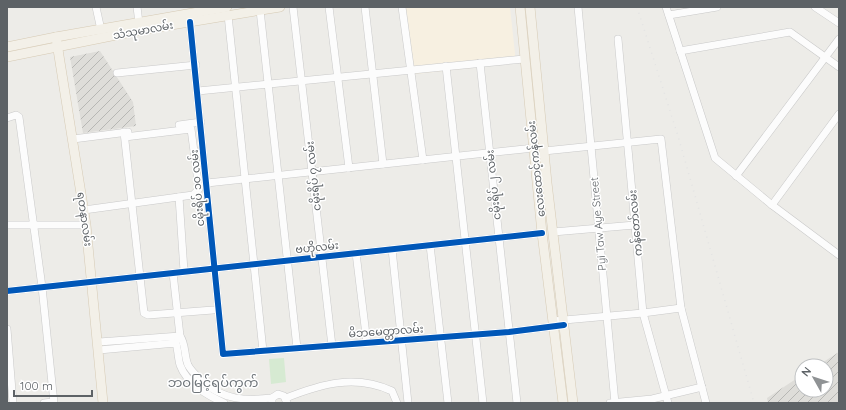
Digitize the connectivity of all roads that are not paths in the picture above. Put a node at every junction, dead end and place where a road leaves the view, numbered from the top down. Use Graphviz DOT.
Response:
graph roads {
  1 [pos="96,7"];
  2 [pos="136,7"];
  3 [pos="280,7"];
  4 [pos="293,7"];
  5 [pos="329,7"];
  6 [pos="366,7"];
  7 [pos="402,7"];
  8 [pos="520,7"];
  9 [pos="530,7"];
  10 [pos="578,7"];
  11 [pos="666,7"];
  12 [pos="718,7"];
  13 [pos="815,7"];
  14 [pos="258,9"];
  15 [pos="227,11"];
  16 [pos="669,15"];
  17 [pos="190,22"];
  18 [pos="139,23"];
  19 [pos="839,23"];
  20 [pos="101,30"];
  21 [pos="56,37"];
  22 [pos="618,39"];
  23 [pos="839,39"];
  24 [pos="7,47"];
  25 [pos="58,47"];
  26 [pos="680,51"];
  27 [pos="7,57"];
  28 [pos="825,57"];
  29 [pos="524,59"];
  30 [pos="480,63"];
  31 [pos="196,65"];
  32 [pos="446,66"];
  33 [pos="839,67"];
  34 [pos="411,70"];
  35 [pos="117,73"];
  36 [pos="372,73"];
  37 [pos="337,77"];
  38 [pos="302,80"];
  39 [pos="267,84"];
  40 [pos="235,87"];
  41 [pos="198,91"];
  42 [pos="839,114"];
  43 [pos="7,118"];
  44 [pos="201,122"];
  45 [pos="125,134"];
  46 [pos="73,139"];
  47 [pos="628,142"];
  48 [pos="590,146"];
  49 [pos="534,148"];
  50 [pos="544,151"];
  51 [pos="490,152"];
  52 [pos="456,156"];
  53 [pos="423,160"];
  54 [pos="383,164"];
  55 [pos="348,168"];
  56 [pos="313,172"];
  57 [pos="277,176"];
  58 [pos="736,176"];
  59 [pos="245,179"];
  60 [pos="207,183"];
  61 [pos="547,183"];
  62 [pos="537,184"];
  63 [pos="179,197"];
  64 [pos="132,205"];
  65 [pos="772,206"];
  66 [pos="84,210"];
  67 [pos="7,225"];
  68 [pos="34,225"];
  69 [pos="86,225"];
  70 [pos="635,225"];
  71 [pos="598,228"];
  72 [pos="553,232"];
  73 [pos="542,233"];
  74 [pos="499,238"];
  75 [pos="466,241"];
  76 [pos="430,245"];
  77 [pos="392,249"];
  78 [pos="356,253"];
  79 [pos="839,255"];
  80 [pos="322,257"];
  81 [pos="287,260"];
  82 [pos="254,264"];
  83 [pos="214,268"];
  84 [pos="184,271"];
  85 [pos="173,273"];
  86 [pos="140,276"];
  87 [pos="93,281"];
  88 [pos="42,287"];
  89 [pos="7,291"];
  90 [pos="681,308"];
  91 [pos="214,310"];
  92 [pos="643,313"];
  93 [pos="178,314"];
  94 [pos="606,316"];
  95 [pos="564,322"];
  96 [pos="553,324"];
  97 [pos="7,329"];
  98 [pos="509,332"];
  99 [pos="476,335"];
  100 [pos="180,336"];
  101 [pos="441,337"];
  102 [pos="402,341"];
  103 [pos="176,343"];
  104 [pos="367,343"];
  105 [pos="99,346"];
  106 [pos="332,346"];
  107 [pos="297,348"];
  108 [pos="262,351"];
  109 [pos="223,352"];
  110 [pos="702,387"];
  111 [pos="667,399"];
  112 [pos="286,400"];
  113 [pos="272,401"];
  114 [pos="652,401"];
  115 [pos="13,403"];
  116 [pos="44,403"];
  117 [pos="54,403"];
  118 [pos="103,403"];
  119 [pos="224,403"];
  120 [pos="397,403"];
  121 [pos="408,403"];
  122 [pos="448,403"];
  123 [pos="482,403"];
  124 [pos="517,403"];
  125 [pos="563,403"];
  126 [pos="573,403"];
  127 [pos="610,403"];
  128 [pos="615,403"];
  129 [pos="706,403"];
  1 -- 20 [label="street"];
  2 -- 18 [label="street"];
  3 -- 14 [label="main road, သံသုမာလမ်း"];
  4 -- 38 [label="street, ငမိုးရိပ် ၇ လမ်း"];
  5 -- 37 [label="street"];
  6 -- 36 [label="street"];
  7 -- 34 [label="street"];
  8 -- 29 [label="main road, လေးထောင့်ကန်လမ်း"];
  9 -- 50 [label="main road, လေးထောင့်ကန်လမ်း"];
  10 -- 48 [label="street, Pyi Taw Aye Street"];
  11 -- 16 [label="street"];
  12 -- 16 [label="street"];
  13 -- 19 [label="street"];
  14 -- 15 [label="main road, သံသုမာလမ်း"];
  14 -- 39 [label="street"];
  15 -- 17 [label="main road, သံသုမာလမ်း"];
  15 -- 18 [label="main road, သံသုမာလမ်း"];
  15 -- 40 [label="street"];
  16 -- 26 [label="street"];
  17 -- 25 [label="main road, သံသုမာလမ်း"];
  17 -- 31 [label="street, ငမိုးရိပ် ၁၀ လမ်း"];
  18 -- 20 [label="main road, သံသုမာလမ်း"];
  20 -- 21 [label="main road, သံသုမာလမ်း"];
  21 -- 24 [label="main road, သံသုမာလမ်း"];
  21 -- 25 [label="main road, ရတနာလမ်း"];
  22 -- 47 [label="street, ကန်တော်လမ်း"];
  23 -- 28 [label="street"];
  25 -- 27 [label="main road, သံသုမာလမ်း"];
  25 -- 46 [label="main road, ရတနာလမ်း"];
  26 -- 28 [label="street"];
  26 -- 58 [label="street"];
  28 -- 33 [label="street"];
  28 -- 58 [label="street"];
  29 -- 30 [label="street"];
  29 -- 49 [label="main road, လေးထောင့်ကန်လမ်း"];
  30 -- 32 [label="street"];
  30 -- 51 [label="street, ငမိုးရိပ် ၂ လမ်း"];
  31 -- 35 [label="street"];
  31 -- 41 [label="street, ငမိုးရိပ် ၁၀ လမ်း"];
  32 -- 34 [label="street"];
  32 -- 52 [label="street"];
  34 -- 36 [label="street"];
  34 -- 53 [label="street"];
  36 -- 37 [label="street"];
  36 -- 54 [label="street"];
  37 -- 38 [label="street"];
  37 -- 55 [label="street"];
  38 -- 39 [label="street"];
  38 -- 56 [label="street, ငမိုးရိပ် ၇ လမ်း"];
  39 -- 40 [label="street"];
  39 -- 57 [label="street"];
  40 -- 41 [label="street"];
  40 -- 59 [label="street"];
  41 -- 44 [label="street, ငမိုးရိပ် ၁၀ လမ်း"];
  42 -- 65 [label="street"];
  43 -- 68 [label="street"];
  44 -- 45 [label="street"];
  44 -- 60 [label="street, ငမိုးရိပ် ၁၀ လမ်း"];
  45 -- 46 [label="street"];
  45 -- 63 [label="street"];
  45 -- 64 [label="street"];
  46 -- 66 [label="main road, ရတနာလမ်း"];
  47 -- 48 [label="street"];
  47 -- 70 [label="street, ကန်တော်လမ်း"];
  47 -- 90 [label="street"];
  48 -- 50 [label="street"];
  48 -- 71 [label="street, Pyi Taw Aye Street"];
  49 -- 51 [label="street"];
  49 -- 62 [label="main road, လေးထောင့်ကန်လမ်း"];
  50 -- 61 [label="main road, လေးထောင့်ကန်လမ်း"];
  51 -- 52 [label="street"];
  51 -- 74 [label="street, ငမိုးရိပ် ၂ လမ်း"];
  52 -- 53 [label="street"];
  52 -- 75 [label="street"];
  53 -- 54 [label="street"];
  54 -- 55 [label="street"];
  55 -- 56 [label="street"];
  56 -- 57 [label="street"];
  56 -- 80 [label="street, ငမိုးရိပ် ၇ လမ်း"];
  57 -- 59 [label="street"];
  57 -- 81 [label="street"];
  58 -- 65 [label="street"];
  59 -- 60 [label="street"];
  59 -- 82 [label="street"];
  60 -- 83 [label="street, ငမိုးရိပ် ၁၀ လမ်း"];
  61 -- 62 [label="main road"];
  61 -- 72 [label="main road, လေးထောင့်ကန်လမ်း"];
  62 -- 73 [label="main road, လေးထောင့်ကန်လမ်း"];
  63 -- 64 [label="street"];
  63 -- 84 [label="street"];
  64 -- 66 [label="street"];
  64 -- 86 [label="street"];
  65 -- 79 [label="street"];
  66 -- 69 [label="main road, ရတနာလမ်း"];
  67 -- 68 [label="street"];
  68 -- 69 [label="street"];
  68 -- 88 [label="street"];
  69 -- 87 [label="main road, ရတနာလမ်း"];
  70 -- 71 [label="street"];
  70 -- 92 [label="street, ကန်တော်လမ်း"];
  71 -- 72 [label="street"];
  71 -- 94 [label="street, Pyi Taw Aye Street"];
  72 -- 73 [label="main road"];
  72 -- 95 [label="main road, လေးထောင့်ကန်လမ်း"];
  73 -- 74 [label="street, ဗဟိုလမ်း"];
  73 -- 96 [label="main road, လေးထောင့်ကန်လမ်း"];
  74 -- 75 [label="street, ဗဟိုလမ်း"];
  74 -- 98 [label="street, ငမိုးရိပ် ၂ လမ်း"];
  75 -- 76 [label="street, ဗဟိုလမ်း"];
  75 -- 99 [label="street"];
  76 -- 77 [label="street, ဗဟိုလမ်း"];
  76 -- 101 [label="street"];
  77 -- 78 [label="street, ဗဟိုလမ်း"];
  77 -- 102 [label="street"];
  78 -- 80 [label="street, ဗဟိုလမ်း"];
  78 -- 104 [label="street"];
  80 -- 81 [label="street, ဗဟိုလမ်း"];
  80 -- 106 [label="street, ငမိုးရိပ် ၇ လမ်း"];
  81 -- 82 [label="street, ဗဟိုလမ်း"];
  81 -- 107 [label="street"];
  82 -- 83 [label="street, ဗဟိုလမ်း"];
  82 -- 108 [label="street"];
  83 -- 84 [label="street, ဗဟိုလမ်း"];
  83 -- 109 [label="street, ငမိုးရိပ် ၁၀ လမ်း"];
  84 -- 85 [label="street, ဗဟိုလမ်း"];
  85 -- 86 [label="street, ဗဟိုလမ်း"];
  85 -- 93 [label="street"];
  86 -- 87 [label="street, ဗဟိုလမ်း"];
  86 -- 93 [label="street"];
  87 -- 88 [label="street, ဗဟိုလမ်း"];
  87 -- 105 [label="main road, ရတနာလမ်း"];
  88 -- 89 [label="street, ဗဟိုလမ်း"];
  88 -- 117 [label="street"];
  90 -- 92 [label="street, မိဘမေတ္တာလမ်း"];
  90 -- 110 [label="street"];
  91 -- 93 [label="street"];
  92 -- 94 [label="street, မိဘမေတ္တာလမ်း"];
  92 -- 111 [label="street, ကန်တော်လမ်း"];
  93 -- 100 [label="street"];
  94 -- 95 [label="street, မိဘမေတ္တာလမ်း"];
  94 -- 128 [label="street, Pyi Taw Aye Street"];
  95 -- 96 [label="street, မိဘမေတ္တာလမ်း"];
  95 -- 126 [label="main road, လေးထောင့်ကန်လမ်း"];
  96 -- 98 [label="street, မိဘမေတ္တာလမ်း"];
  96 -- 125 [label="main road, လေးထောင့်ကန်လမ်း"];
  97 -- 115 [label="street"];
  98 -- 99 [label="street, မိဘမေတ္တာလမ်း"];
  98 -- 124 [label="street, ငမိုးရိပ် ၂ လမ်း"];
  99 -- 101 [label="street, မိဘမေတ္တာလမ်း"];
  99 -- 123 [label="street"];
  100 -- 103 [label="street"];
  100 -- 105 [label="street"];
  100 -- 113 [label="street"];
  101 -- 102 [label="street, မိဘမေတ္တာလမ်း"];
  101 -- 122 [label="street"];
  102 -- 104 [label="street, မိဘမေတ္တာလမ်း"];
  102 -- 121 [label="street"];
  103 -- 105 [label="street"];
  103 -- 119 [label="street"];
  104 -- 106 [label="street, မိဘမေတ္တာလမ်း"];
  105 -- 118 [label="main road, ရတနာလမ်း"];
  106 -- 107 [label="street, မိဘမေတ္တာလမ်း"];
  107 -- 108 [label="street, မိဘမေတ္တာလမ်း"];
  108 -- 109 [label="street, မိဘမေတ္တာလမ်း"];
  110 -- 111 [label="street"];
  110 -- 129 [label="street"];
  111 -- 114 [label="street"];
  112 -- 113 [label="street"];
  112 -- 120 [label="street"];
  114 -- 128 [label="street"];
  116 -- 117 [label="street"];
  127 -- 128 [label="street"];
}
